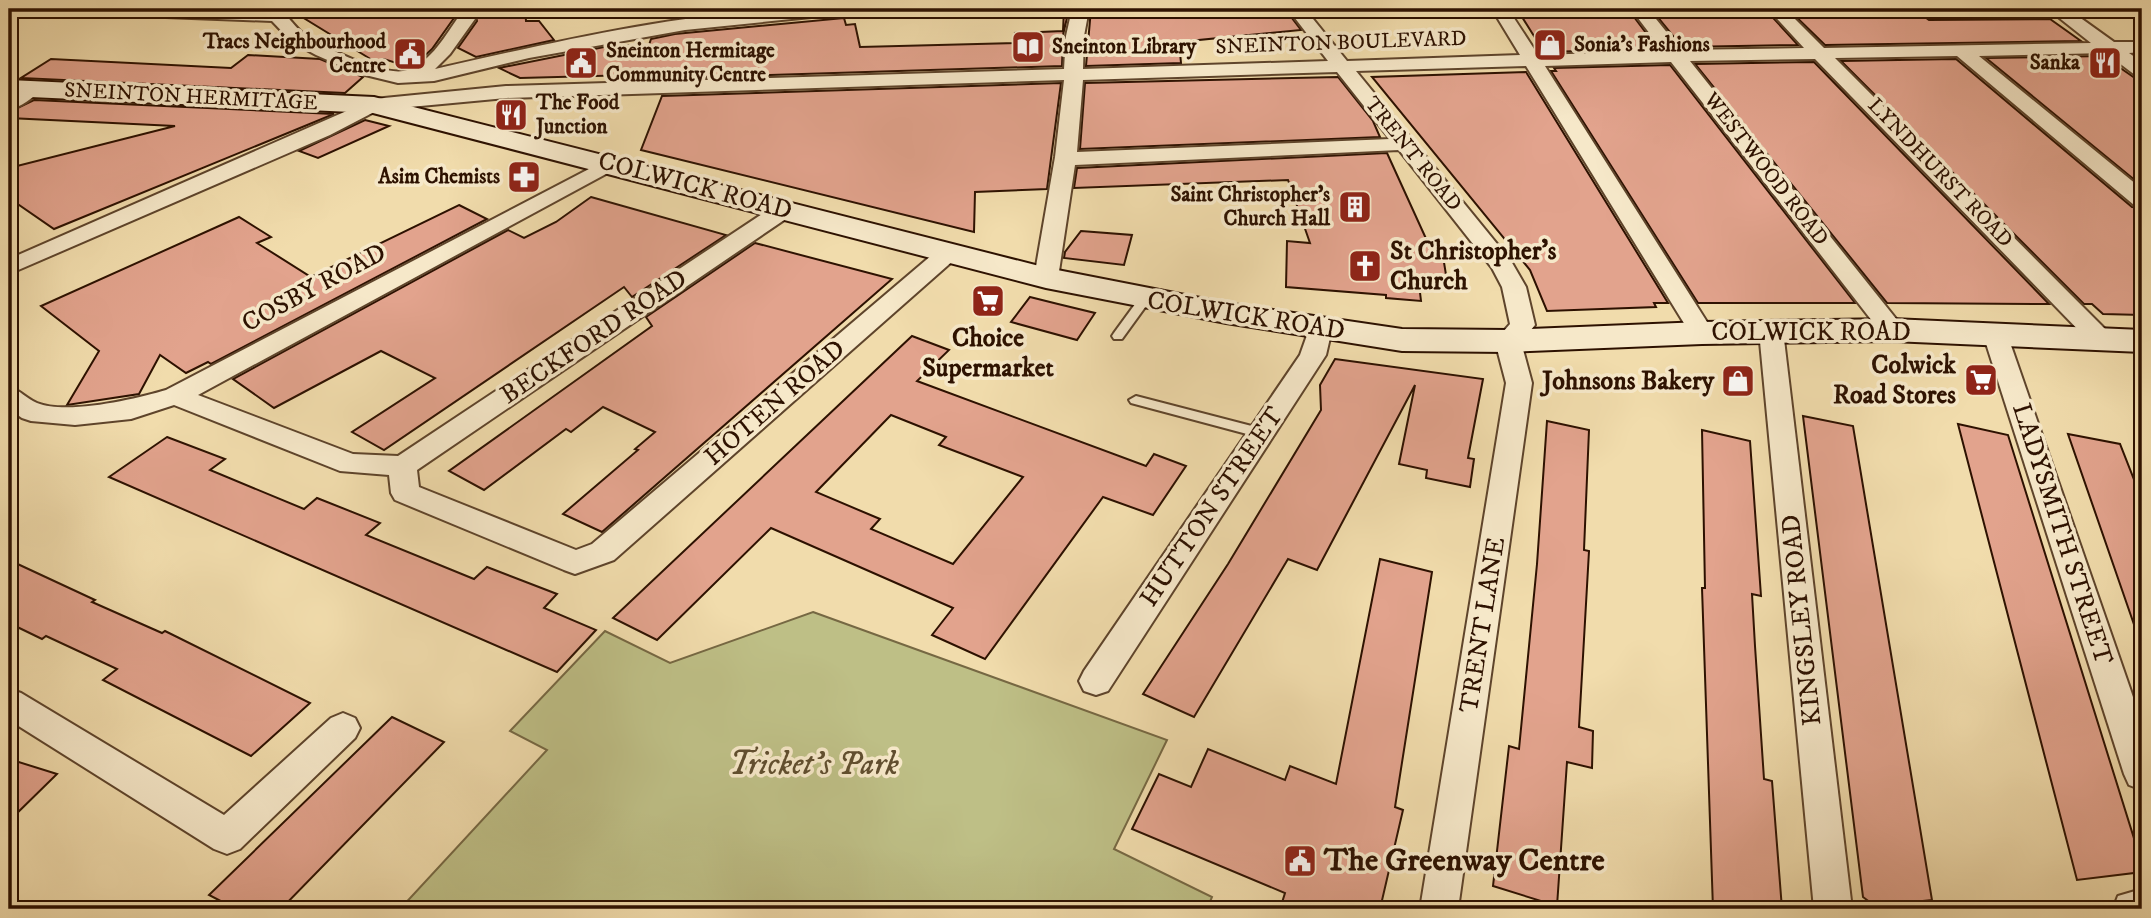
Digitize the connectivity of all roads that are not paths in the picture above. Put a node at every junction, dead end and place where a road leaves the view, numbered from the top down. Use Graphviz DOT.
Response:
graph roads {
  1 [pos="88,9"];
  2 [pos="463,9"];
  3 [pos="841,9"];
  4 [pos="1080,9"];
  5 [pos="1296,9"];
  6 [pos="1500,9"];
  7 [pos="1639,9"];
  8 [pos="1776,9"];
  9 [pos="2057,9"];
  10 [pos="278,12"];
  11 [pos="685,17"];
  12 [pos="2111,47"];
  13 [pos="2142,47"];
  14 [pos="1962,50"];
  15 [pos="1822,53"];
  16 [pos="1677,56"];
  17 [pos="1534,60"];
  18 [pos="1342,65"];
  19 [pos="2142,71"];
  20 [pos="413,74"];
  21 [pos="1073,74"];
  22 [pos="20,88"];
  23 [pos="9,104"];
  24 [pos="374,106"];
  25 [pos="1405,144"];
  26 [pos="1065,159"];
  27 [pos="610,164"];
  28 [pos="2142,200"];
  29 [pos="785,209"];
  30 [pos="947,254"];
  31 [pos="13,261"];
  32 [pos="1046,278"];
  33 [pos="1145,299"];
  34 [pos="1320,329"];
  35 [pos="1892,330"];
  36 [pos="1771,331"];
  37 [pos="1702,333"];
  38 [pos="1995,334"];
  39 [pos="1118,336"];
  40 [pos="2102,339"];
  41 [pos="1508,341"];
  42 [pos="2142,341"];
  43 [pos="9,396"];
  44 [pos="175,396"];
  45 [pos="1136,400"];
  46 [pos="1262,433"];
  47 [pos="403,466"];
  48 [pos="1096,681"];
  49 [pos="9,703"];
  50 [pos="343,727"];
  51 [pos="2142,774"];
  52 [pos="2142,908"];
  53 [pos="1439,909"];
  54 [pos="1833,909"];
  55 [pos="2132,909"];
  1 -- 10 [label="street"];
  2 -- 20 [label="street"];
  3 -- 11 [label="street"];
  4 -- 21 [label="street"];
  5 -- 18 [label="street, TRENT ROAD"];
  6 -- 17 [label="street"];
  7 -- 16 [label="street, WESTWOOD ROAD"];
  8 -- 15 [label="street, LYNDHURST ROAD"];
  9 -- 12 [label="street"];
  10 -- 20 [label="street"];
  11 -- 20 [label="street"];
  12 -- 13 [label="street, SNEINTON BOULEVARD"];
  12 -- 14 [label="street, SNEINTON BOULEVARD"];
  12 -- 19 [label="street"];
  14 -- 15 [label="street, SNEINTON BOULEVARD"];
  14 -- 28 [label="street"];
  15 -- 16 [label="street, SNEINTON BOULEVARD"];
  15 -- 40 [label="street, LYNDHURST ROAD"];
  16 -- 17 [label="street, SNEINTON BOULEVARD"];
  16 -- 35 [label="street, WESTWOOD ROAD"];
  17 -- 18 [label="street, SNEINTON BOULEVARD"];
  17 -- 37 [label="street"];
  18 -- 21 [label="street, SNEINTON BOULEVARD"];
  18 -- 25 [label="street, TRENT ROAD"];
  21 -- 24 [label="street, SNEINTON BOULEVARD"];
  21 -- 26 [label="street"];
  22 -- 23 [label="street"];
  22 -- 24 [label="street, SNEINTON HERMITAGE"];
  24 -- 27 [label="street, COLWICK ROAD"];
  24 -- 31 [label="street, SNEINTON BOULEVARD"];
  25 -- 26 [label="street"];
  25 -- 41 [label="street, TRENT ROAD"];
  26 -- 32 [label="street"];
  27 -- 29 [label="street, COLWICK ROAD"];
  27 -- 44 [label="street, COSBY ROAD"];
  29 -- 30 [label="street, COLWICK ROAD"];
  29 -- 47 [label="street, BECKFORD ROAD"];
  30 -- 32 [label="street, COLWICK ROAD"];
  30 -- 47 [label="street, HOTEN ROAD"];
  32 -- 33 [label="street, COLWICK ROAD"];
  33 -- 34 [label="street, COLWICK ROAD"];
  33 -- 39 [label="lane"];
  34 -- 41 [label="street, COLWICK ROAD"];
  34 -- 46 [label="street, HUTTON STREET"];
  35 -- 36 [label="street, COLWICK ROAD"];
  35 -- 38 [label="street, COLWICK ROAD"];
  36 -- 37 [label="street, COLWICK ROAD"];
  36 -- 54 [label="street, KINGSLEY ROAD"];
  37 -- 41 [label="street, COLWICK ROAD"];
  38 -- 40 [label="street, COLWICK ROAD"];
  38 -- 51 [label="street, LADYSMITH STREET"];
  40 -- 42 [label="street, COLWICK ROAD"];
  41 -- 53 [label="street, TRENT LANE"];
  43 -- 44 [label="street, COSBY ROAD"];
  44 -- 47 [label="street"];
  45 -- 46 [label="lane"];
  46 -- 48 [label="street, HUTTON STREET"];
  49 -- 50 [label="street"];
  52 -- 55 [label="street"];
}
